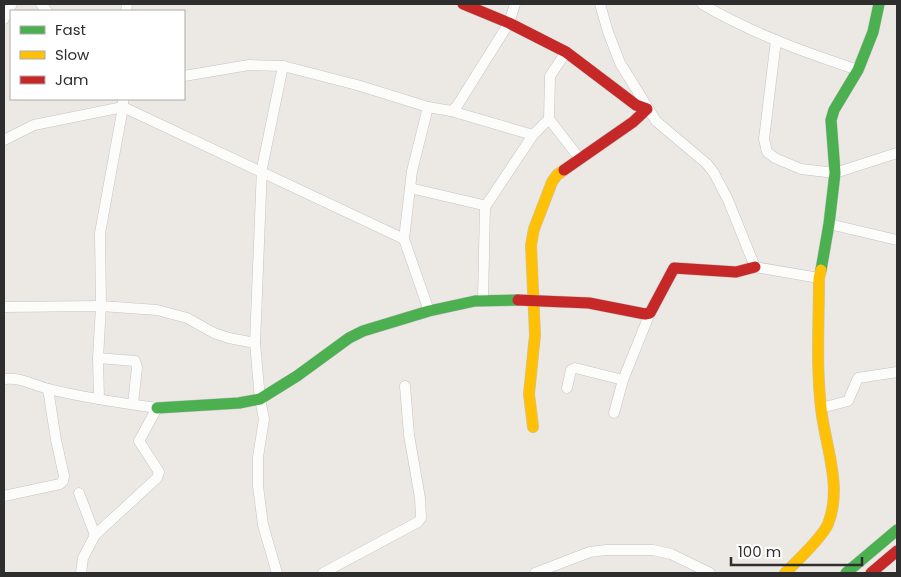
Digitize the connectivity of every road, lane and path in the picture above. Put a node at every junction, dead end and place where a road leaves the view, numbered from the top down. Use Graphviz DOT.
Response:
graph roads {
  1 [pos="11,4"];
  2 [pos="463,4"];
  3 [pos="515,4"];
  4 [pos="600,4"];
  5 [pos="702,4"];
  6 [pos="879,4"];
  7 [pos="4,19"];
  8 [pos="510,23"];
  9 [pos="776,40"];
  10 [pos="566,52"];
  11 [pos="283,66"];
  12 [pos="858,70"];
  13 [pos="185,76"];
  14 [pos="123,103"];
  15 [pos="428,107"];
  16 [pos="647,109"];
  17 [pos="451,111"];
  18 [pos="549,119"];
  19 [pos="533,135"];
  20 [pos="4,140"];
  21 [pos="897,153"];
  22 [pos="580,159"];
  23 [pos="263,172"];
  24 [pos="835,172"];
  25 [pos="410,188"];
  26 [pos="486,207"];
  27 [pos="829,224"];
  28 [pos="404,238"];
  29 [pos="897,240"];
  30 [pos="755,267"];
  31 [pos="819,278"];
  32 [pos="483,300"];
  33 [pos="532,300"];
  34 [pos="4,306"];
  35 [pos="101,306"];
  36 [pos="429,311"];
  37 [pos="650,314"];
  38 [pos="256,343"];
  39 [pos="98,358"];
  40 [pos="897,372"];
  41 [pos="4,379"];
  42 [pos="623,380"];
  43 [pos="406,386"];
  44 [pos="567,388"];
  45 [pos="48,389"];
  46 [pos="99,399"];
  47 [pos="260,399"];
  48 [pos="133,404"];
  49 [pos="157,408"];
  50 [pos="821,408"];
  51 [pos="614,414"];
  52 [pos="533,427"];
  53 [pos="79,493"];
  54 [pos="4,496"];
  55 [pos="897,530"];
  56 [pos="95,535"];
  57 [pos="897,551"];
  58 [pos="274,572"];
  59 [pos="81,573"];
  60 [pos="323,573"];
  61 [pos="535,573"];
  62 [pos="710,573"];
  63 [pos="785,573"];
  64 [pos="846,573"];
  65 [pos="871,573"];
  1 -- 7 [label="street"];
  2 -- 8 [label="street"];
  3 -- 8 [label="street"];
  4 -- 16 [label="street"];
  5 -- 9 [label="street"];
  6 -- 12 [label="street"];
  8 -- 10 [label="street"];
  8 -- 17 [label="street"];
  9 -- 12 [label="street"];
  9 -- 24 [label="street"];
  10 -- 16 [label="street"];
  10 -- 18 [label="street"];
  11 -- 13 [label="street"];
  11 -- 15 [label="street"];
  11 -- 23 [label="street"];
  12 -- 24 [label="street"];
  14 -- 20 [label="street"];
  14 -- 23 [label="street"];
  14 -- 35 [label="street"];
  15 -- 17 [label="street"];
  15 -- 25 [label="street"];
  16 -- 22 [label="street"];
  16 -- 30 [label="street"];
  17 -- 19 [label="street"];
  18 -- 19 [label="street"];
  18 -- 22 [label="street"];
  19 -- 26 [label="street"];
  21 -- 24 [label="street"];
  22 -- 33 [label="street"];
  23 -- 28 [label="street"];
  23 -- 38 [label="street"];
  24 -- 27 [label="street"];
  25 -- 26 [label="street"];
  25 -- 28 [label="street"];
  26 -- 32 [label="street"];
  27 -- 29 [label="street"];
  27 -- 31 [label="street"];
  28 -- 36 [label="street"];
  30 -- 31 [label="street"];
  30 -- 37 [label="street"];
  31 -- 50 [label="street"];
  32 -- 33 [label="street"];
  32 -- 36 [label="street"];
  33 -- 37 [label="street"];
  33 -- 52 [label="street"];
  34 -- 35 [label="street"];
  35 -- 38 [label="street"];
  35 -- 39 [label="street"];
  36 -- 47 [label="street"];
  37 -- 42 [label="street"];
  38 -- 47 [label="street"];
  39 -- 46 [label="street"];
  39 -- 48 [label="street"];
  40 -- 50 [label="street"];
  41 -- 45 [label="street"];
  42 -- 44 [label="street"];
  42 -- 51 [label="street"];
  43 -- 60 [label="street"];
  45 -- 46 [label="street"];
  45 -- 54 [label="street"];
  46 -- 48 [label="street"];
  47 -- 49 [label="street"];
  47 -- 58 [label="street"];
  48 -- 49 [label="street"];
  49 -- 56 [label="street"];
  50 -- 63 [label="street"];
  53 -- 56 [label="street"];
  55 -- 64 [label="street"];
  56 -- 59 [label="street"];
  57 -- 65 [label="street"];
  61 -- 62 [label="street"];
}
